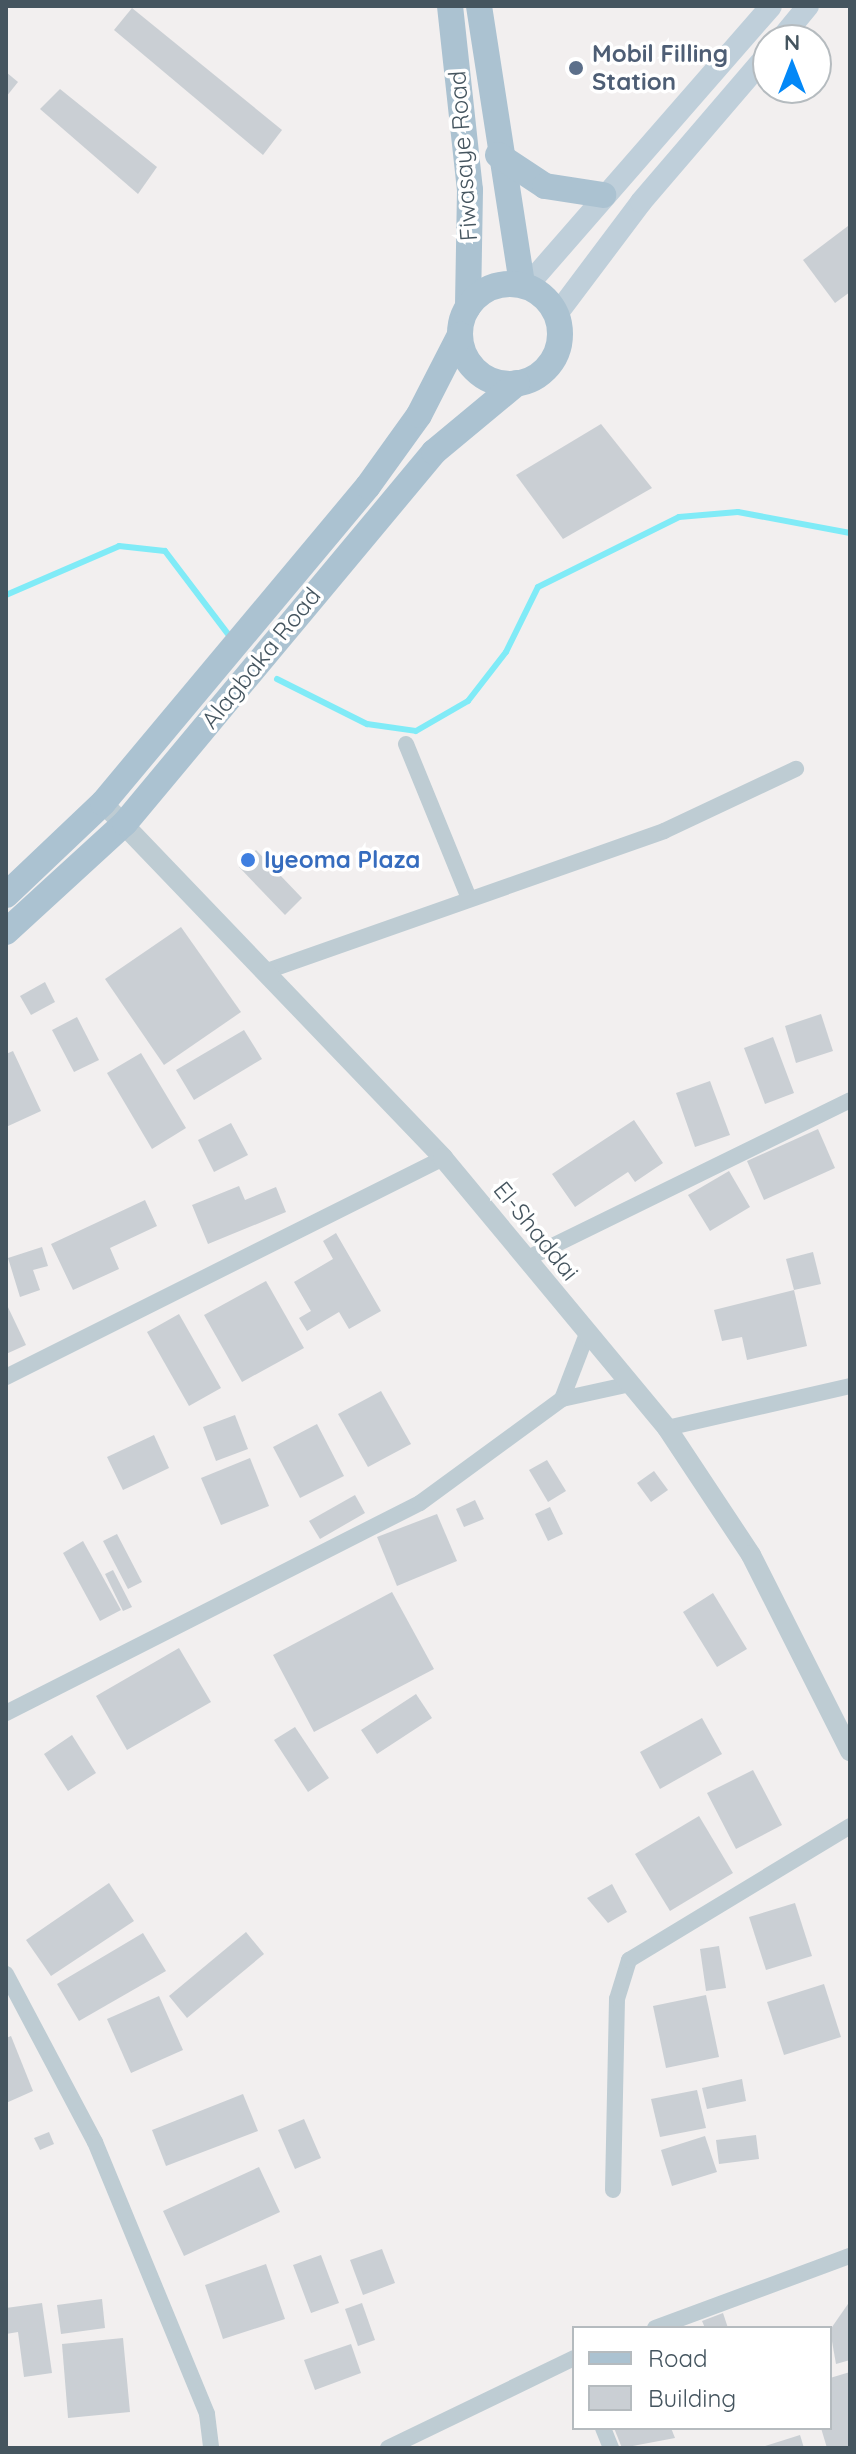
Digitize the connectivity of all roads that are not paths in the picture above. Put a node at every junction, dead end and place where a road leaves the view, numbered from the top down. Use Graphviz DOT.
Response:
graph roads {
  1 [pos="450,6"];
  2 [pos="479,6"];
  3 [pos="771,6"];
  4 [pos="808,6"];
  5 [pos="793,24"];
  6 [pos="752,73"];
  7 [pos="498,155"];
  8 [pos="603,195"];
  9 [pos="525,285"];
  10 [pos="468,307"];
  11 [pos="557,314"];
  12 [pos="460,335"];
  13 [pos="517,383"];
  14 [pos="406,744"];
  15 [pos="796,769"];
  16 [pos="103,803"];
  17 [pos="125,823"];
  18 [pos="6,895"];
  19 [pos="468,896"];
  20 [pos="6,932"];
  21 [pos="267,971"];
  22 [pos="850,1100"];
  23 [pos="443,1158"];
  24 [pos="526,1259"];
  25 [pos="587,1334"];
  26 [pos="6,1377"];
  27 [pos="630,1384"];
  28 [pos="850,1386"];
  29 [pos="562,1399"];
  30 [pos="667,1428"];
  31 [pos="6,1713"];
  32 [pos="850,1751"];
  33 [pos="850,1826"];
  34 [pos="6,1974"];
  35 [pos="613,2190"];
  36 [pos="850,2256"];
  37 [pos="660,2326"];
  38 [pos="572,2360"];
  39 [pos="211,2448"];
  40 [pos="388,2448"];
  1 -- 10 [label="main road, Fiwasaye Road"];
  2 -- 7 [label="main road, Fiwasaye Road"];
  3 -- 8 [label="main road"];
  4 -- 5 [label="main road"];
  6 -- 11 [label="main road"];
  7 -- 8 [label="main road"];
  7 -- 9 [label="main road, Fiwasaye Road"];
  8 -- 9 [label="main road"];
  9 -- 10 [label="main road"];
  9 -- 11 [label="main road"];
  10 -- 12 [label="main road"];
  11 -- 13 [label="main road"];
  12 -- 13 [label="main road"];
  12 -- 16 [label="main road, Alagbaka Road"];
  13 -- 17 [label="main road, Alagbaka Road"];
  14 -- 19 [label="street"];
  15 -- 19 [label="street"];
  16 -- 17 [label="street, El-Shaddai"];
  16 -- 18 [label="main road, Alagbaka Road"];
  17 -- 20 [label="main road, Alagbaka Road"];
  17 -- 21 [label="street, El-Shaddai"];
  19 -- 21 [label="street"];
  21 -- 23 [label="street, El-Shaddai"];
  22 -- 24 [label="street"];
  23 -- 24 [label="street, El-Shaddai"];
  23 -- 26 [label="street"];
  24 -- 25 [label="street, El-Shaddai"];
  25 -- 27 [label="street, El-Shaddai"];
  25 -- 29 [label="street"];
  27 -- 29 [label="street"];
  27 -- 30 [label="street, El-Shaddai"];
  28 -- 30 [label="street"];
  29 -- 31 [label="street"];
  30 -- 32 [label="street, El-Shaddai"];
  33 -- 35 [label="street"];
  34 -- 39 [label="street"];
  36 -- 37 [label="street"];
  38 -- 40 [label="street"];
}
